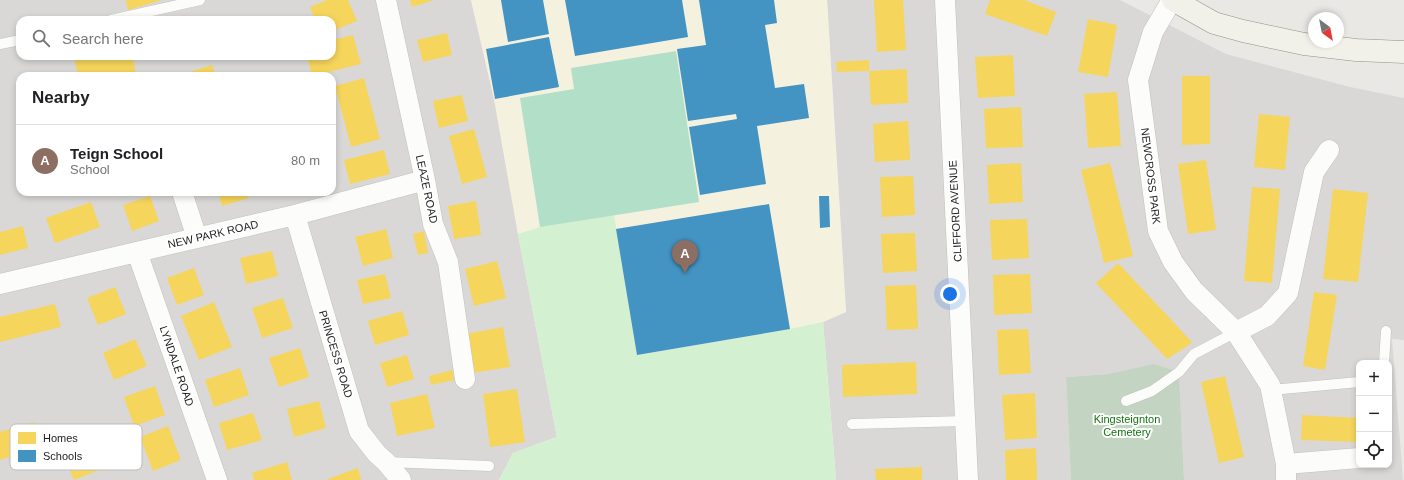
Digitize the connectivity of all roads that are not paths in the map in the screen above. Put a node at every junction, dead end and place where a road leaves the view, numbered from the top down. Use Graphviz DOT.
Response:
graph roads {
  1 [pos="200,0"];
  2 [pos="386,0"];
  3 [pos="945,0"];
  4 [pos="1172,0"];
  5 [pos="129,16"];
  6 [pos="16,41"];
  7 [pos="0,44"];
  8 [pos="1404,52"];
  9 [pos="1329,150"];
  10 [pos="425,180"];
  11 [pos="183,196"];
  12 [pos="295,215"];
  13 [pos="197,238"];
  14 [pos="137,252"];
  15 [pos="0,284"];
  16 [pos="1386,331"];
  17 [pos="1236,332"];
  18 [pos="1384,360"];
  19 [pos="465,378"];
  20 [pos="1356,382"];
  21 [pos="1271,390"];
  22 [pos="1126,401"];
  23 [pos="965,421"];
  24 [pos="852,424"];
  25 [pos="1356,459"];
  26 [pos="386,462"];
  27 [pos="489,466"];
  28 [pos="1286,472"];
  29 [pos="217,480"];
  30 [pos="401,480"];
  31 [pos="968,480"];
  1 -- 5 [label="lane"];
  2 -- 10 [label="street, LEAZE ROAD"];
  3 -- 23 [label="street, CLIFFORD AVENUE"];
  4 -- 8 [label="main road"];
  4 -- 17 [label="street, NEWCROSS PARK"];
  6 -- 7 [label="lane"];
  9 -- 17 [label="street"];
  10 -- 12 [label="street, NEW PARK ROAD"];
  10 -- 19 [label="street, LEAZE ROAD"];
  11 -- 13 [label="street"];
  12 -- 13 [label="street, NEW PARK ROAD"];
  12 -- 26 [label="street, PRINCESS ROAD"];
  13 -- 14 [label="street, NEW PARK ROAD"];
  14 -- 15 [label="street, NEW PARK ROAD"];
  14 -- 29 [label="street, LYNDALE ROAD"];
  16 -- 18 [label="lane"];
  17 -- 21 [label="street, NEWCROSS PARK"];
  17 -- 22 [label="lane"];
  20 -- 21 [label="lane"];
  21 -- 28 [label="street, NEWCROSS PARK"];
  23 -- 24 [label="lane"];
  23 -- 31 [label="street, CLIFFORD AVENUE"];
  25 -- 28 [label="street, NEWCROSS PARK"];
  26 -- 27 [label="lane"];
  26 -- 30 [label="street, PRINCESS ROAD"];
}
